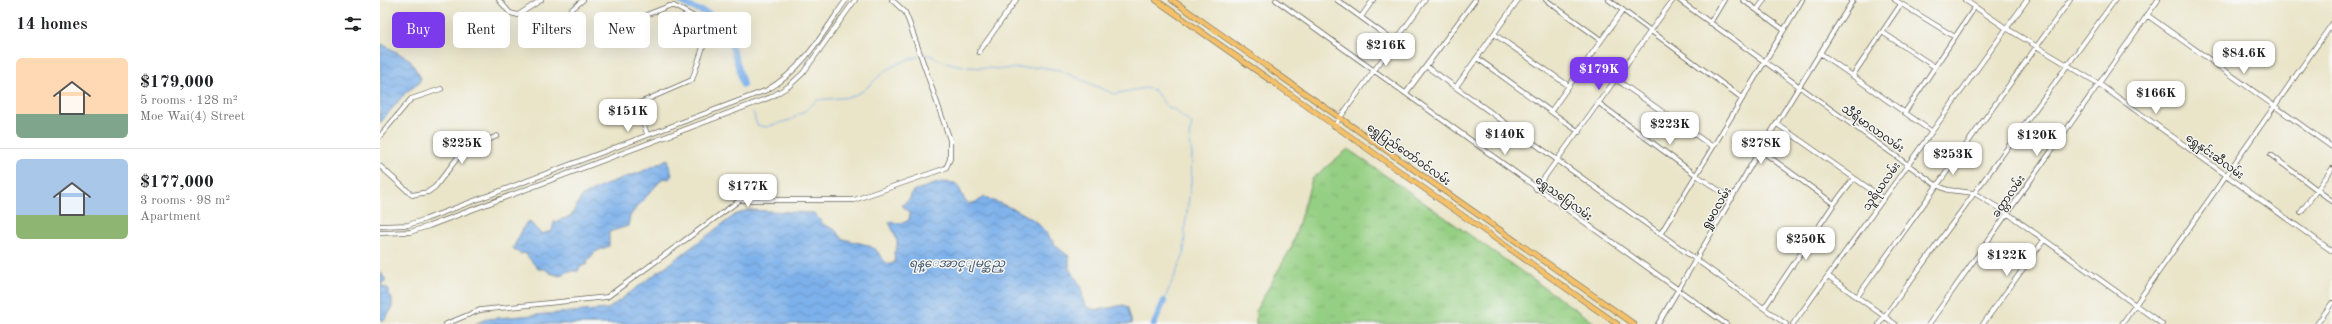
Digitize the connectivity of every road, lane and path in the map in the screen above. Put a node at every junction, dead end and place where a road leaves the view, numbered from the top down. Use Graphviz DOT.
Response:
graph roads {
  1 [pos="499,0"];
  2 [pos="541,0"];
  3 [pos="583,0"];
  4 [pos="670,0"];
  5 [pos="846,0"];
  6 [pos="855,0"];
  7 [pos="892,0"];
  8 [pos="1016,0"];
  9 [pos="1156,0"];
  10 [pos="1172,0"];
  11 [pos="1276,0"];
  12 [pos="1337,0"];
  13 [pos="1373,0"];
  14 [pos="1425,0"];
  15 [pos="1475,0"];
  16 [pos="1518,0"];
  17 [pos="1546,0"];
  18 [pos="1609,0"];
  19 [pos="1673,0"];
  20 [pos="1679,0"];
  21 [pos="1724,0"];
  22 [pos="1743,0"];
  23 [pos="1764,0"];
  24 [pos="1802,0"];
  25 [pos="1854,0"];
  26 [pos="1895,0"];
  27 [pos="1964,0"];
  28 [pos="2027,0"];
  29 [pos="2070,0"];
  30 [pos="2115,0"];
  31 [pos="2158,0"];
  32 [pos="1900,4"];
  33 [pos="673,6"];
  34 [pos="1975,7"];
  35 [pos="1623,10"];
  36 [pos="1758,10"];
  37 [pos="568,12"];
  38 [pos="650,14"];
  39 [pos="2147,15"];
  40 [pos="1361,17"];
  41 [pos="1710,23"];
  42 [pos="2332,24"];
  43 [pos="2006,28"];
  44 [pos="1784,30"];
  45 [pos="1652,31"];
  46 [pos="1882,32"];
  47 [pos="1494,34"];
  48 [pos="1955,37"];
  49 [pos="1601,40"];
  50 [pos="1395,42"];
  51 [pos="2036,46"];
  52 [pos="979,52"];
  53 [pos="1820,53"];
  54 [pos="1477,58"];
  55 [pos="1764,62"];
  56 [pos="2068,65"];
  57 [pos="1426,66"];
  58 [pos="1935,67"];
  59 [pos="1374,70"];
  60 [pos="1853,75"];
  61 [pos="1617,80"];
  62 [pos="2099,84"];
  63 [pos="1569,86"];
  64 [pos="1456,87"];
  65 [pos="1799,87"];
  66 [pos="441,89"];
  67 [pos="1406,93"];
  68 [pos="1742,98"];
  69 [pos="1600,104"];
  70 [pos="2274,105"];
  71 [pos="1551,111"];
  72 [pos="1905,112"];
  73 [pos="1340,118"];
  74 [pos="1778,124"];
  75 [pos="1334,126"];
  76 [pos="1931,131"];
  77 [pos="1579,132"];
  78 [pos="647,134"];
  79 [pos="380,136"];
  80 [pos="497,136"];
  81 [pos="1713,146"];
  82 [pos="2332,147"];
  83 [pos="1760,150"];
  84 [pos="2271,155"];
  85 [pos="1559,159"];
  86 [pos="1908,163"];
  87 [pos="380,166"];
  88 [pos="2332,168"];
  89 [pos="2225,174"];
  90 [pos="1696,175"];
  91 [pos="1854,178"];
  92 [pos="1936,185"];
  93 [pos="1536,189"];
  94 [pos="2316,190"];
  95 [pos="1974,193"];
  96 [pos="1732,199"];
  97 [pos="1884,199"];
  98 [pos="2332,201"];
  99 [pos="1463,204"];
  100 [pos="1834,204"];
  101 [pos="1457,212"];
  102 [pos="2301,212"];
  103 [pos="2007,213"];
  104 [pos="380,226"];
  105 [pos="380,233"];
  106 [pos="1661,234"];
  107 [pos="2044,240"];
  108 [pos="2332,251"];
  109 [pos="1696,258"];
  110 [pos="1546,262"];
  111 [pos="1540,270"];
  112 [pos="1828,276"];
  113 [pos="1678,290"];
  114 [pos="1857,297"];
  115 [pos="2332,303"];
  116 [pos="2136,306"];
  117 [pos="1764,308"];
  118 [pos="1884,316"];
  119 [pos="446,324"];
  120 [pos="1617,324"];
  121 [pos="1634,324"];
  122 [pos="1658,324"];
  123 [pos="1726,324"];
  124 [pos="1786,324"];
  125 [pos="1793,324"];
  126 [pos="1879,324"];
  127 [pos="1895,324"];
  128 [pos="1929,324"];
  129 [pos="1983,324"];
  130 [pos="2122,324"];
  131 [pos="2162,324"];
  132 [pos="2317,324"];
  1 -- 2 [label="street"];
  3 -- 37 [label="street"];
  4 -- 33 [label="street"];
  5 -- 78 [label="street"];
  6 -- 105 [label="street"];
  7 -- 119 [label="street"];
  8 -- 52 [label="street"];
  9 -- 75 [label="main road, ရွှေပြည်တော်ဝင်လမ်း"];
  10 -- 73 [label="main road, ရွှေပြည်တော်ဝင်လမ်း"];
  11 -- 59 [label="street, ရွှေသပြေလမ်း"];
  12 -- 40 [label="street"];
  13 -- 40 [label="street"];
  14 -- 50 [label="street"];
  15 -- 57 [label="street"];
  16 -- 47 [label="street"];
  17 -- 49 [label="street"];
  18 -- 35 [label="street"];
  19 -- 45 [label="street"];
  20 -- 41 [label="street, သီရိမာလာလမ်း"];
  21 -- 41 [label="street"];
  22 -- 36 [label="street"];
  23 -- 36 [label="street"];
  24 -- 44 [label="street"];
  25 -- 53 [label="street, ရှုမဝလမ်း"];
  26 -- 32 [label="street"];
  27 -- 34 [label="street, ရွှေနှင်းဆီလမ်း"];
  28 -- 43 [label="street, သူရိယလမ်း"];
  29 -- 51 [label="street"];
  30 -- 56 [label="street"];
  31 -- 39 [label="street, ခတ္တာလမ်း"];
  32 -- 46 [label="street"];
  32 -- 48 [label="street"];
  33 -- 38 [label="street"];
  33 -- 78 [label="street"];
  34 -- 43 [label="street, ရွှေနှင်းဆီလမ်း"];
  34 -- 48 [label="street"];
  35 -- 45 [label="street"];
  35 -- 49 [label="street"];
  36 -- 44 [label="street"];
  39 -- 62 [label="street, ခတ္တာလမ်း"];
  39 -- 70 [label="street"];
  40 -- 50 [label="street"];
  41 -- 55 [label="street, သီရိမာလာလမ်း"];
  42 -- 70 [label="street"];
  43 -- 51 [label="street, ရွှေနှင်းဆီလမ်း"];
  43 -- 76 [label="street, သူရိယလမ်း"];
  44 -- 55 [label="street"];
  45 -- 61 [label="street"];
  45 -- 68 [label="street"];
  46 -- 58 [label="street"];
  46 -- 60 [label="street"];
  47 -- 54 [label="street"];
  47 -- 63 [label="street"];
  48 -- 58 [label="street"];
  49 -- 63 [label="street"];
  50 -- 59 [label="street"];
  51 -- 56 [label="street, ရွှေနှင်းဆီလမ်း"];
  51 -- 92 [label="street"];
  53 -- 60 [label="street"];
  53 -- 65 [label="street, ရှုမဝလမ်း"];
  54 -- 64 [label="street"];
  54 -- 71 [label="street"];
  55 -- 65 [label="street, သီရိမာလာလမ်း"];
  55 -- 68 [label="street"];
  56 -- 62 [label="street, ရွှေနှင်းဆီလမ်း"];
  56 -- 95 [label="street"];
  57 -- 64 [label="street"];
  57 -- 67 [label="street"];
  58 -- 72 [label="street"];
  59 -- 67 [label="street, ရွှေသပြေလမ်း"];
  59 -- 73 [label="street"];
  60 -- 72 [label="street"];
  61 -- 69 [label="street"];
  61 -- 81 [label="street"];
  62 -- 89 [label="street, ရွှေနှင်းဆီလမ်း"];
  62 -- 103 [label="street, ခတ္တာလမ်း"];
  63 -- 71 [label="street"];
  64 -- 85 [label="street"];
  65 -- 74 [label="street, ရှုမဝလမ်း"];
  65 -- 86 [label="street, သီရိမာလာလမ်း"];
  66 -- 79 [label="street"];
  67 -- 93 [label="street, ရွှေသပြေလမ်း"];
  68 -- 81 [label="street"];
  69 -- 77 [label="street"];
  69 -- 90 [label="street"];
  70 -- 82 [label="street"];
  70 -- 89 [label="street"];
  71 -- 77 [label="street"];
  72 -- 76 [label="street"];
  73 -- 75 [label="street"];
  73 -- 99 [label="main road, ရွှေပြည်တော်ဝင်လမ်း"];
  74 -- 83 [label="street, ရှုမဝလမ်း"];
  74 -- 91 [label="street"];
  75 -- 101 [label="main road, ရွှေပြည်တော်ဝင်လမ်း"];
  76 -- 86 [label="street, သူရိယလမ်း"];
  77 -- 85 [label="street"];
  78 -- 104 [label="street"];
  80 -- 87 [label="street"];
  81 -- 90 [label="street"];
  83 -- 96 [label="street, ရှုမဝလမ်း"];
  83 -- 100 [label="street"];
  84 -- 94 [label="street"];
  85 -- 93 [label="street"];
  85 -- 106 [label="street"];
  86 -- 92 [label="street, သီရိမာလာလမ်း"];
  86 -- 97 [label="street, သူရိယလမ်း"];
  88 -- 94 [label="street"];
  89 -- 108 [label="street, ရွှေနှင်းဆီလမ်း"];
  89 -- 116 [label="street"];
  90 -- 96 [label="street"];
  90 -- 106 [label="street"];
  91 -- 97 [label="street"];
  91 -- 100 [label="street"];
  92 -- 95 [label="street, သီရိမာလာလမ်း"];
  92 -- 114 [label="street"];
  93 -- 113 [label="street, ရွှေသပြေလမ်း"];
  94 -- 98 [label="street"];
  94 -- 102 [label="street"];
  95 -- 103 [label="street, သီရိမာလာလမ်း"];
  95 -- 118 [label="street"];
  96 -- 109 [label="street, ရှုမဝလမ်း"];
  97 -- 112 [label="street, သူရိယလမ်း"];
  99 -- 101 [label="street"];
  99 -- 110 [label="main road, ရွှေပြည်တော်ဝင်လမ်း"];
  100 -- 117 [label="street"];
  101 -- 111 [label="main road, ရွှေပြည်တော်ဝင်လမ်း"];
  103 -- 107 [label="street, သီရိမာလာလမ်း"];
  103 -- 128 [label="street, ခတ္တာလမ်း"];
  106 -- 109 [label="street"];
  107 -- 116 [label="street, သီရိမာလာလမ်း"];
  107 -- 129 [label="street"];
  109 -- 113 [label="street, ရှုမဝလမ်း"];
  109 -- 117 [label="street"];
  110 -- 111 [label="street"];
  110 -- 121 [label="main road, ရွှေပြည်တော်ဝင်လမ်း"];
  111 -- 120 [label="main road, ရွှေပြည်တော်ဝင်လမ်း"];
  112 -- 114 [label="street"];
  112 -- 125 [label="street, သူရိယလမ်း"];
  113 -- 122 [label="street, ရှုမဝလမ်း"];
  113 -- 123 [label="street, ရွှေသပြေလမ်း"];
  114 -- 118 [label="street"];
  115 -- 132 [label="street"];
  116 -- 130 [label="street"];
  116 -- 131 [label="street, သီရိမာလာလမ်း"];
  117 -- 124 [label="street"];
  118 -- 126 [label="street"];
  118 -- 127 [label="street"];
}
